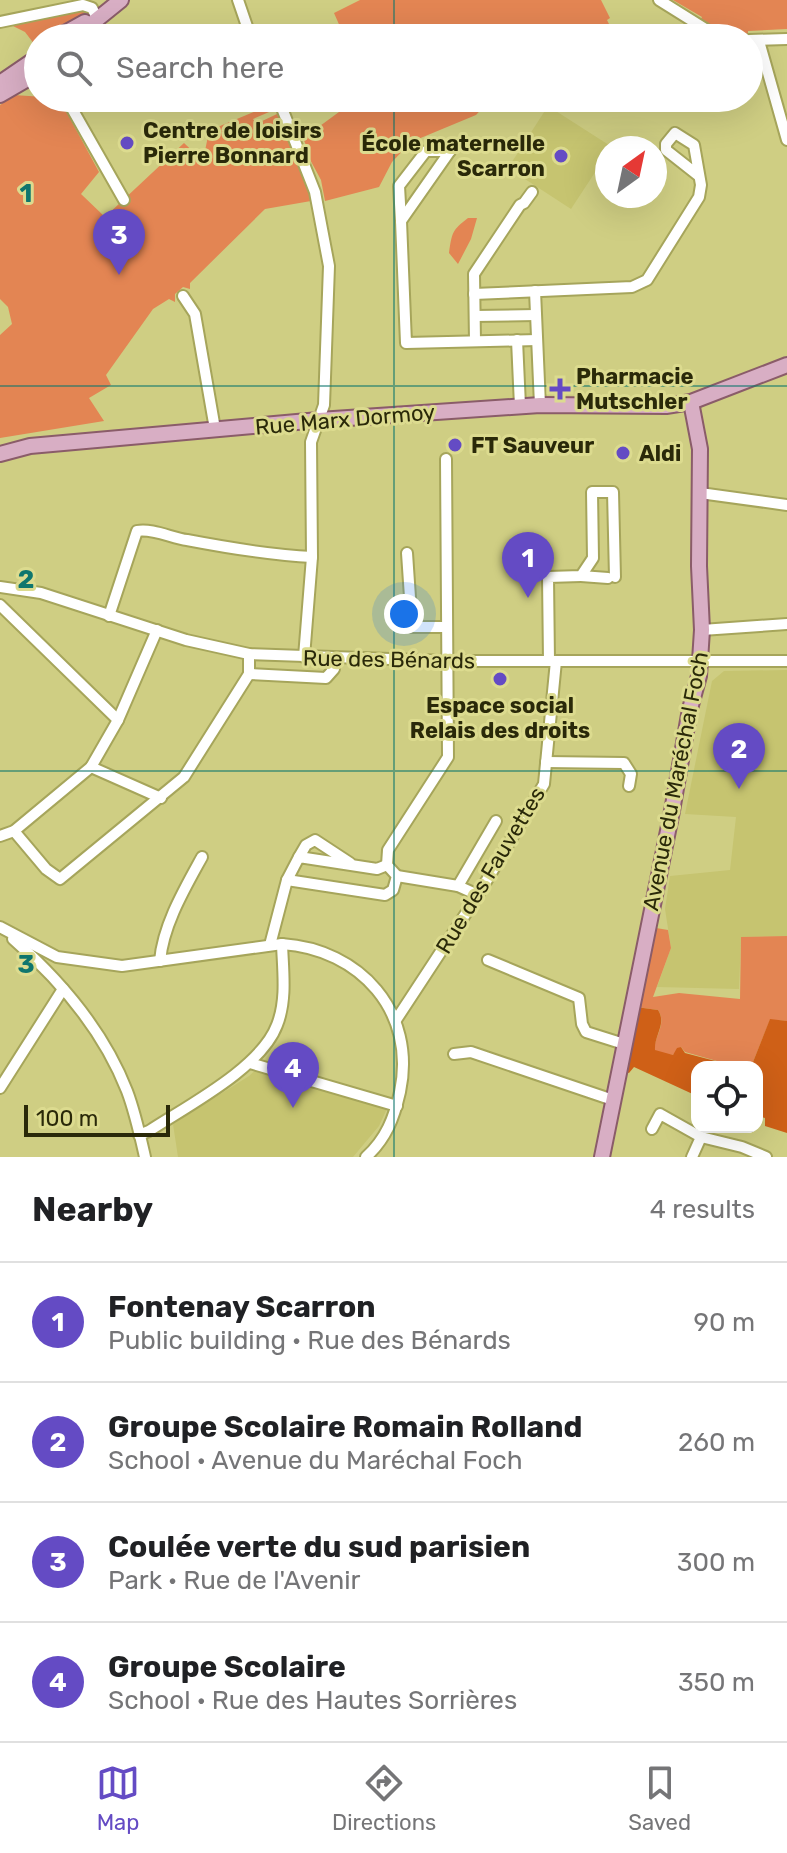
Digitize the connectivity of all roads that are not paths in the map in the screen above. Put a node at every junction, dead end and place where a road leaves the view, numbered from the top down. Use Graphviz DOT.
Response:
graph roads {
  1 [pos="121,0"];
  2 [pos="238,0"];
  3 [pos="659,0"];
  4 [pos="46,6"];
  5 [pos="97,18"];
  6 [pos="0,22"];
  7 [pos="78,24"];
  8 [pos="90,24"];
  9 [pos="246,24"];
  10 [pos="697,24"];
  11 [pos="787,39"];
  12 [pos="763,40"];
  13 [pos="763,68"];
  14 [pos="24,69"];
  15 [pos="7,83"];
  16 [pos="0,95"];
  17 [pos="74,112"];
  18 [pos="284,112"];
  19 [pos="787,140"];
  20 [pos="699,176"];
  21 [pos="532,192"];
  22 [pos="124,200"];
  23 [pos="401,221"];
  24 [pos="535,291"];
  25 [pos="474,294"];
  26 [pos="183,296"];
  27 [pos="536,315"];
  28 [pos="475,316"];
  29 [pos="517,340"];
  30 [pos="537,340"];
  31 [pos="475,341"];
  32 [pos="787,365"];
  33 [pos="691,402"];
  34 [pos="540,405"];
  35 [pos="520,406"];
  36 [pos="319,420"];
  37 [pos="215,429"];
  38 [pos="0,454"];
  39 [pos="446,459"];
  40 [pos="700,493"];
  41 [pos="787,505"];
  42 [pos="407,553"];
  43 [pos="312,557"];
  44 [pos="581,576"];
  45 [pos="0,587"];
  46 [pos="0,605"];
  47 [pos="109,616"];
  48 [pos="787,624"];
  49 [pos="447,627"];
  50 [pos="157,630"];
  51 [pos="702,630"];
  52 [pos="249,654"];
  53 [pos="304,657"];
  54 [pos="334,658"];
  55 [pos="448,661"];
  56 [pos="552,661"];
  57 [pos="787,661"];
  58 [pos="700,663"];
  59 [pos="249,674"];
  60 [pos="118,720"];
  61 [pos="546,762"];
  62 [pos="91,767"];
  63 [pos="629,786"];
  64 [pos="161,798"];
  65 [pos="496,821"];
  66 [pos="14,831"];
  67 [pos="0,836"];
  68 [pos="202,857"];
  69 [pos="299,857"];
  70 [pos="387,865"];
  71 [pos="353,866"];
  72 [pos="397,876"];
  73 [pos="287,880"];
  74 [pos="458,886"];
  75 [pos="478,895"];
  76 [pos="1,929"];
  77 [pos="276,945"];
  78 [pos="57,957"];
  79 [pos="488,960"];
  80 [pos="160,961"];
  81 [pos="47,968"];
  82 [pos="63,989"];
  83 [pos="396,1020"];
  84 [pos="624,1044"];
  85 [pos="454,1054"];
  86 [pos="250,1063"];
  87 [pos="0,1088"];
  88 [pos="613,1100"];
  89 [pos="397,1106"];
  90 [pos="652,1129"];
  91 [pos="139,1135"];
  92 [pos="701,1137"];
  93 [pos="145,1157"];
  94 [pos="366,1157"];
  95 [pos="602,1157"];
  96 [pos="692,1157"];
  97 [pos="766,1157"];
  1 -- 5 [label="main road"];
  2 -- 9 [label="street"];
  3 -- 10 [label="street"];
  4 -- 5 [label="street"];
  4 -- 6 [label="street"];
  5 -- 7 [label="main road"];
  5 -- 8 [label="main road"];
  11 -- 12 [label="street"];
  13 -- 19 [label="street"];
  14 -- 15 [label="main road"];
  15 -- 16 [label="main road"];
  17 -- 22 [label="street"];
  18 -- 36 [label="street"];
  20 -- 24 [label="street"];
  21 -- 25 [label="street"];
  23 -- 23 [label="street"];
  23 -- 31 [label="street"];
  24 -- 25 [label="street"];
  24 -- 27 [label="street"];
  25 -- 28 [label="street"];
  26 -- 37 [label="street"];
  27 -- 28 [label="street"];
  27 -- 30 [label="street"];
  28 -- 31 [label="street"];
  29 -- 30 [label="street"];
  29 -- 31 [label="street"];
  29 -- 35 [label="street"];
  30 -- 34 [label="street"];
  32 -- 33 [label="main road, Rue Marx Dormoy"];
  33 -- 34 [label="main road, Rue Marx Dormoy"];
  33 -- 40 [label="main road, Avenue du Maréchal Foch"];
  34 -- 35 [label="main road, Rue Marx Dormoy"];
  35 -- 36 [label="main road, Rue Marx Dormoy"];
  36 -- 37 [label="main road, Rue Marx Dormoy"];
  36 -- 43 [label="street"];
  37 -- 38 [label="main road, Rue Marx Dormoy"];
  39 -- 49 [label="street"];
  40 -- 41 [label="street"];
  40 -- 51 [label="main road, Avenue du Maréchal Foch"];
  42 -- 49 [label="street"];
  43 -- 47 [label="street"];
  43 -- 53 [label="street"];
  44 -- 44 [label="street"];
  44 -- 56 [label="street, Rue des Fauvettes"];
  45 -- 47 [label="street, Rue des Bénards"];
  46 -- 60 [label="street"];
  47 -- 50 [label="street, Rue des Bénards"];
  48 -- 51 [label="street"];
  49 -- 55 [label="street"];
  50 -- 52 [label="street, Rue des Bénards"];
  50 -- 60 [label="street"];
  51 -- 58 [label="main road, Avenue du Maréchal Foch"];
  52 -- 53 [label="street, Rue des Bénards"];
  52 -- 59 [label="street"];
  53 -- 54 [label="street, Rue des Bénards"];
  54 -- 55 [label="street, Rue des Bénards"];
  54 -- 59 [label="street"];
  55 -- 56 [label="street, Rue des Bénards"];
  55 -- 70 [label="street"];
  56 -- 58 [label="street, Rue des Bénards"];
  56 -- 61 [label="street, Rue des Fauvettes"];
  57 -- 58 [label="street, Rue des Bénards"];
  58 -- 84 [label="main road, Avenue du Maréchal Foch"];
  59 -- 64 [label="street"];
  60 -- 62 [label="street"];
  61 -- 63 [label="street"];
  61 -- 75 [label="street, Rue des Fauvettes"];
  62 -- 64 [label="street"];
  62 -- 66 [label="street"];
  64 -- 66 [label="street"];
  65 -- 74 [label="street"];
  66 -- 67 [label="street"];
  68 -- 80 [label="street"];
  69 -- 71 [label="street"];
  69 -- 71 [label="street"];
  69 -- 73 [label="street"];
  70 -- 71 [label="street"];
  70 -- 72 [label="street"];
  72 -- 73 [label="street"];
  72 -- 74 [label="street"];
  73 -- 77 [label="street"];
  74 -- 75 [label="street"];
  75 -- 83 [label="street, Rue des Fauvettes"];
  76 -- 78 [label="street"];
  76 -- 81 [label="street"];
  77 -- 80 [label="street"];
  77 -- 83 [label="street"];
  77 -- 86 [label="street"];
  78 -- 80 [label="street"];
  78 -- 81 [label="street"];
  79 -- 84 [label="street"];
  81 -- 82 [label="street"];
  82 -- 87 [label="street"];
  82 -- 91 [label="street"];
  83 -- 89 [label="street"];
  84 -- 88 [label="main road, Avenue du Maréchal Foch"];
  85 -- 88 [label="street"];
  86 -- 89 [label="street"];
  86 -- 91 [label="street"];
  88 -- 95 [label="main road, Avenue du Maréchal Foch"];
  89 -- 94 [label="street"];
  90 -- 92 [label="street"];
  91 -- 93 [label="street"];
  92 -- 96 [label="street"];
  92 -- 97 [label="street"];
}
